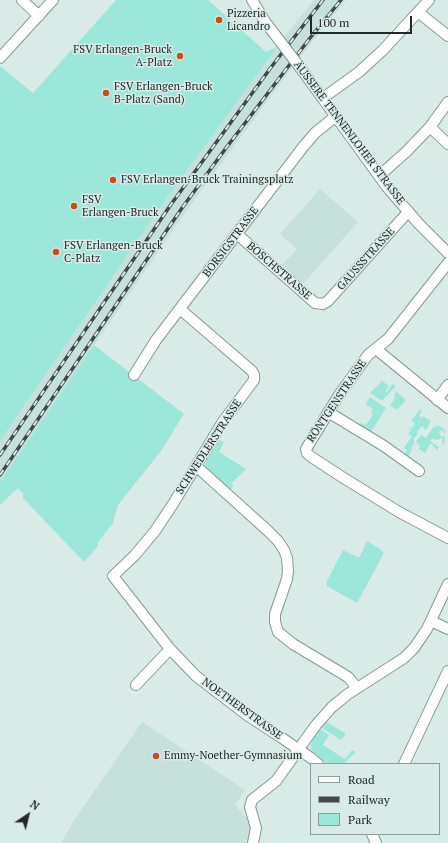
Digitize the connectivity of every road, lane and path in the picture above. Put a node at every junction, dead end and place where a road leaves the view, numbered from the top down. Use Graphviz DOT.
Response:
graph roads {
  1 [pos="22,0"];
  2 [pos="53,0"];
  3 [pos="252,0"];
  4 [pos="428,0"];
  5 [pos="418,12"];
  6 [pos="39,16"];
  7 [pos="448,36"];
  8 [pos="2,51"];
  9 [pos="323,98"];
  10 [pos="448,102"];
  11 [pos="336,116"];
  12 [pos="430,126"];
  13 [pos="448,144"];
  14 [pos="379,176"];
  15 [pos="408,212"];
  16 [pos="237,234"];
  17 [pos="448,253"];
  18 [pos="448,264"];
  19 [pos="323,304"];
  20 [pos="180,309"];
  21 [pos="376,349"];
  22 [pos="134,375"];
  23 [pos="448,385"];
  24 [pos="437,400"];
  25 [pos="448,408"];
  26 [pos="328,412"];
  27 [pos="196,466"];
  28 [pos="419,472"];
  29 [pos="448,538"];
  30 [pos="113,576"];
  31 [pos="448,584"];
  32 [pos="431,621"];
  33 [pos="448,629"];
  34 [pos="170,650"];
  35 [pos="448,671"];
  36 [pos="136,685"];
  37 [pos="357,688"];
  38 [pos="299,749"];
  39 [pos="317,763"];
  40 [pos="404,763"];
  41 [pos="252,843"];
  1 -- 6 [label="street"];
  2 -- 6 [label="street"];
  3 -- 9 [label="street, ÄUSSERE TENNENLOHER STRASSE, bridge"];
  4 -- 5 [label="street"];
  5 -- 7 [label="street"];
  5 -- 9 [label="street"];
  6 -- 8 [label="street"];
  9 -- 11 [label="street, ÄUSSERE TENNENLOHER STRASSE"];
  10 -- 12 [label="street"];
  11 -- 14 [label="street, ÄUSSERE TENNENLOHER STRASSE"];
  11 -- 16 [label="street, BORSIGSTRASSE"];
  12 -- 13 [label="street"];
  12 -- 14 [label="street"];
  14 -- 15 [label="street, ÄUSSERE TENNENLOHER STRASSE"];
  15 -- 17 [label="street, ÄUSSERE TENNENLOHER STRASSE"];
  15 -- 19 [label="street, GAUSSSTRASSE"];
  16 -- 19 [label="street, BOSCHSTRASSE"];
  16 -- 20 [label="street, BORSIGSTRASSE"];
  18 -- 21 [label="street, RÖNTGENSTRASSE"];
  20 -- 22 [label="street, BORSIGSTRASSE"];
  20 -- 27 [label="street, SCHWEDLERSTRASSE"];
  21 -- 24 [label="street"];
  21 -- 26 [label="street, RÖNTGENSTRASSE"];
  23 -- 24 [label="street"];
  24 -- 25 [label="street"];
  26 -- 28 [label="street"];
  26 -- 29 [label="street, RÖNTGENSTRASSE"];
  27 -- 30 [label="street, SCHWEDLERSTRASSE"];
  27 -- 37 [label="street"];
  30 -- 34 [label="street, NOETHERSTRASSE"];
  31 -- 32 [label="street"];
  32 -- 33 [label="street"];
  32 -- 37 [label="street"];
  34 -- 36 [label="street"];
  34 -- 38 [label="street, NOETHERSTRASSE"];
  35 -- 40 [label="street"];
  37 -- 38 [label="street"];
  38 -- 39 [label="street, NOETHERSTRASSE"];
  38 -- 41 [label="street"];
}
